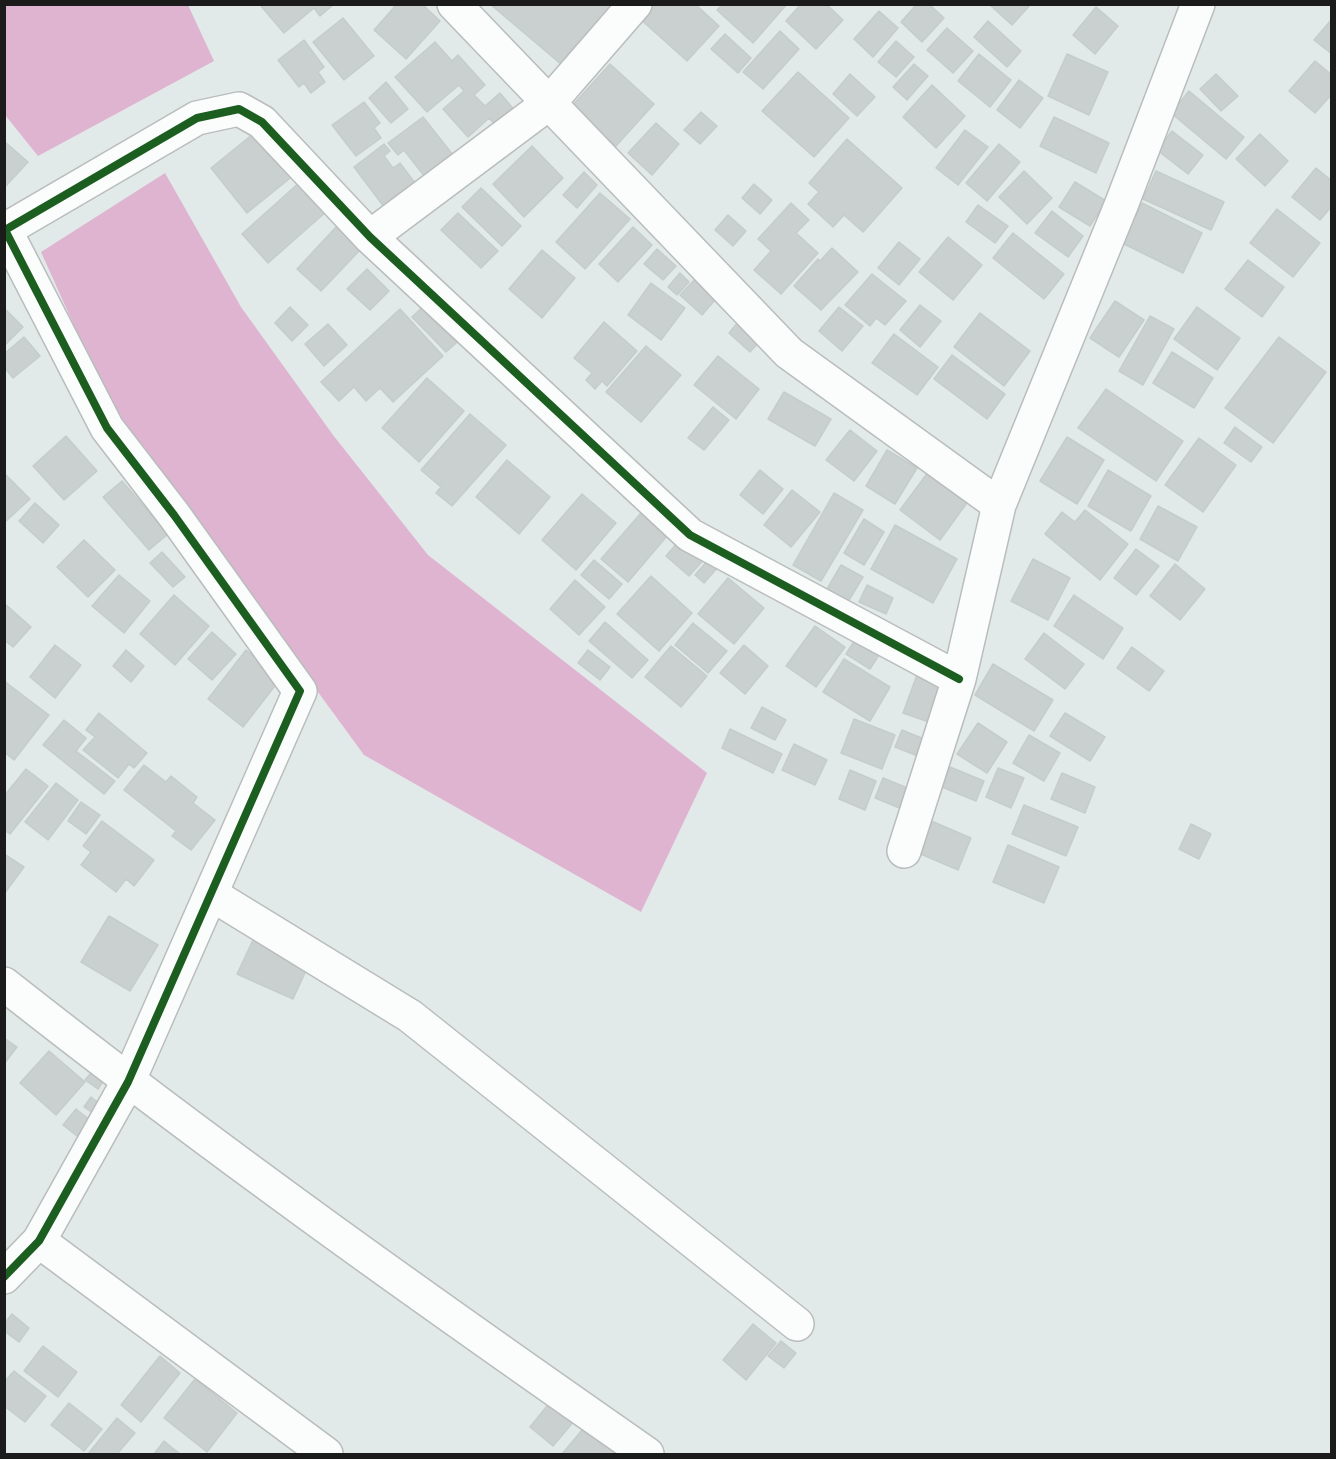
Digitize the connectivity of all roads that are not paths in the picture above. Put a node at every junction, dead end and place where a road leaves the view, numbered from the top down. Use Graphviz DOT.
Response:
graph roads {
  1 [pos="454,4"];
  2 [pos="635,4"];
  3 [pos="1198,4"];
  4 [pos="549,103"];
  5 [pos="5,230"];
  6 [pos="370,237"];
  7 [pos="999,505"];
  8 [pos="959,679"];
  9 [pos="904,851"];
  10 [pos="211,894"];
  11 [pos="4,984"];
  12 [pos="128,1082"];
  13 [pos="39,1241"];
  14 [pos="4,1277"];
  15 [pos="797,1324"];
  16 [pos="326,1455"];
  17 [pos="646,1455"];
  1 -- 4 [label="street"];
  2 -- 4 [label="street"];
  3 -- 7 [label="street"];
  4 -- 6 [label="street"];
  4 -- 7 [label="street"];
  5 -- 6 [label="street"];
  5 -- 10 [label="street"];
  6 -- 8 [label="street"];
  7 -- 8 [label="street"];
  8 -- 9 [label="street"];
  10 -- 12 [label="street"];
  10 -- 15 [label="street"];
  11 -- 12 [label="street"];
  12 -- 13 [label="street"];
  12 -- 17 [label="street"];
  13 -- 14 [label="street"];
  13 -- 16 [label="street"];
}
